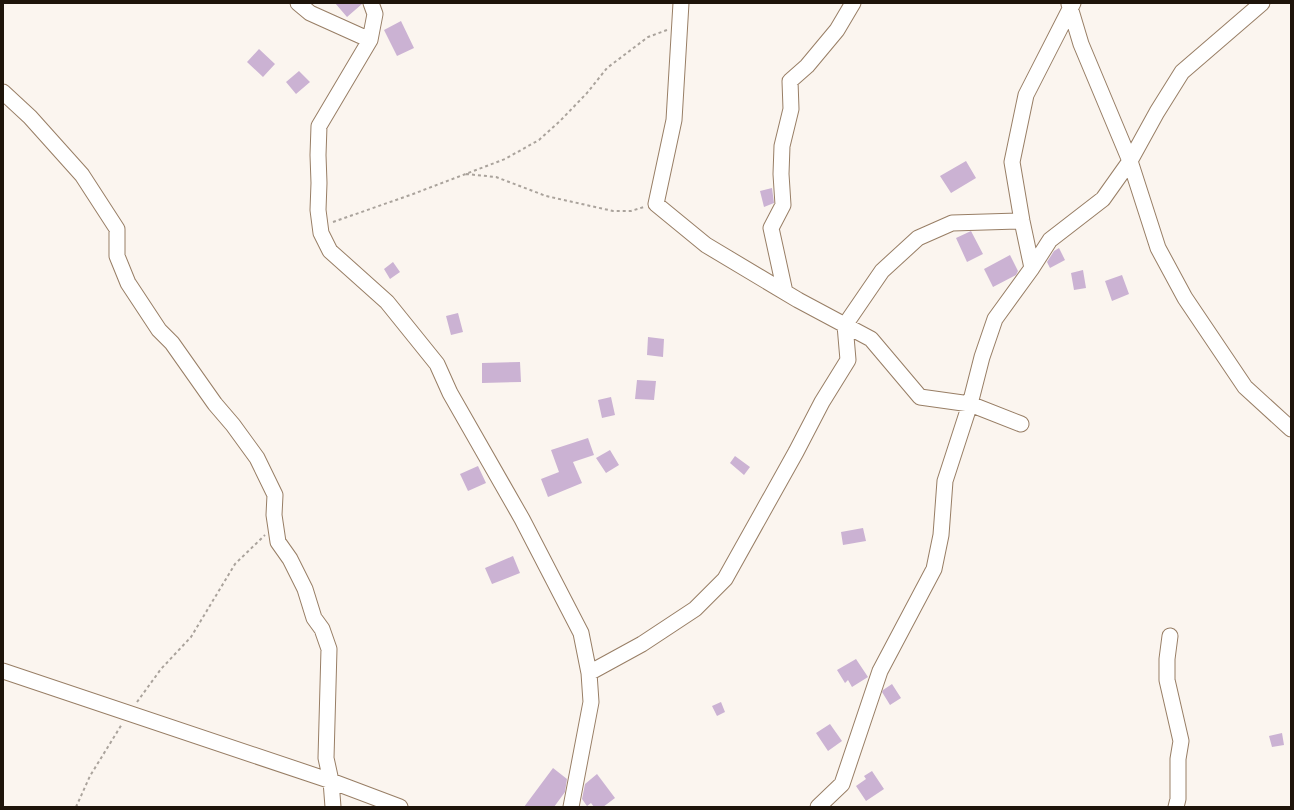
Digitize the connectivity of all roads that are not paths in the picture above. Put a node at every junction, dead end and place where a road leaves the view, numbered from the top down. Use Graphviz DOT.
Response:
graph roads {
  1 [pos="298,3"];
  2 [pos="371,3"];
  3 [pos="681,3"];
  4 [pos="853,3"];
  5 [pos="1262,3"];
  6 [pos="1070,5"];
  7 [pos="370,40"];
  8 [pos="3,92"];
  9 [pos="1130,161"];
  10 [pos="1022,221"];
  11 [pos="1032,268"];
  12 [pos="785,292"];
  13 [pos="845,325"];
  14 [pos="970,404"];
  15 [pos="1021,424"];
  16 [pos="1291,429"];
  17 [pos="1170,636"];
  18 [pos="3,671"];
  19 [pos="589,673"];
  20 [pos="331,781"];
  21 [pos="334,807"];
  22 [pos="400,807"];
  23 [pos="570,807"];
  24 [pos="818,807"];
  25 [pos="1176,807"];
  1 -- 7 [label="street"];
  2 -- 7 [label="street"];
  3 -- 12 [label="street"];
  4 -- 12 [label="street"];
  5 -- 9 [label="street"];
  6 -- 9 [label="street"];
  6 -- 10 [label="street"];
  7 -- 19 [label="street"];
  8 -- 20 [label="street"];
  9 -- 11 [label="street"];
  9 -- 16 [label="street"];
  10 -- 11 [label="street"];
  10 -- 13 [label="street"];
  11 -- 14 [label="street"];
  12 -- 13 [label="street"];
  13 -- 14 [label="street"];
  13 -- 19 [label="street"];
  14 -- 15 [label="street"];
  14 -- 24 [label="street"];
  17 -- 25 [label="street"];
  18 -- 20 [label="street"];
  19 -- 23 [label="street"];
  20 -- 21 [label="street"];
  20 -- 22 [label="street"];
}
